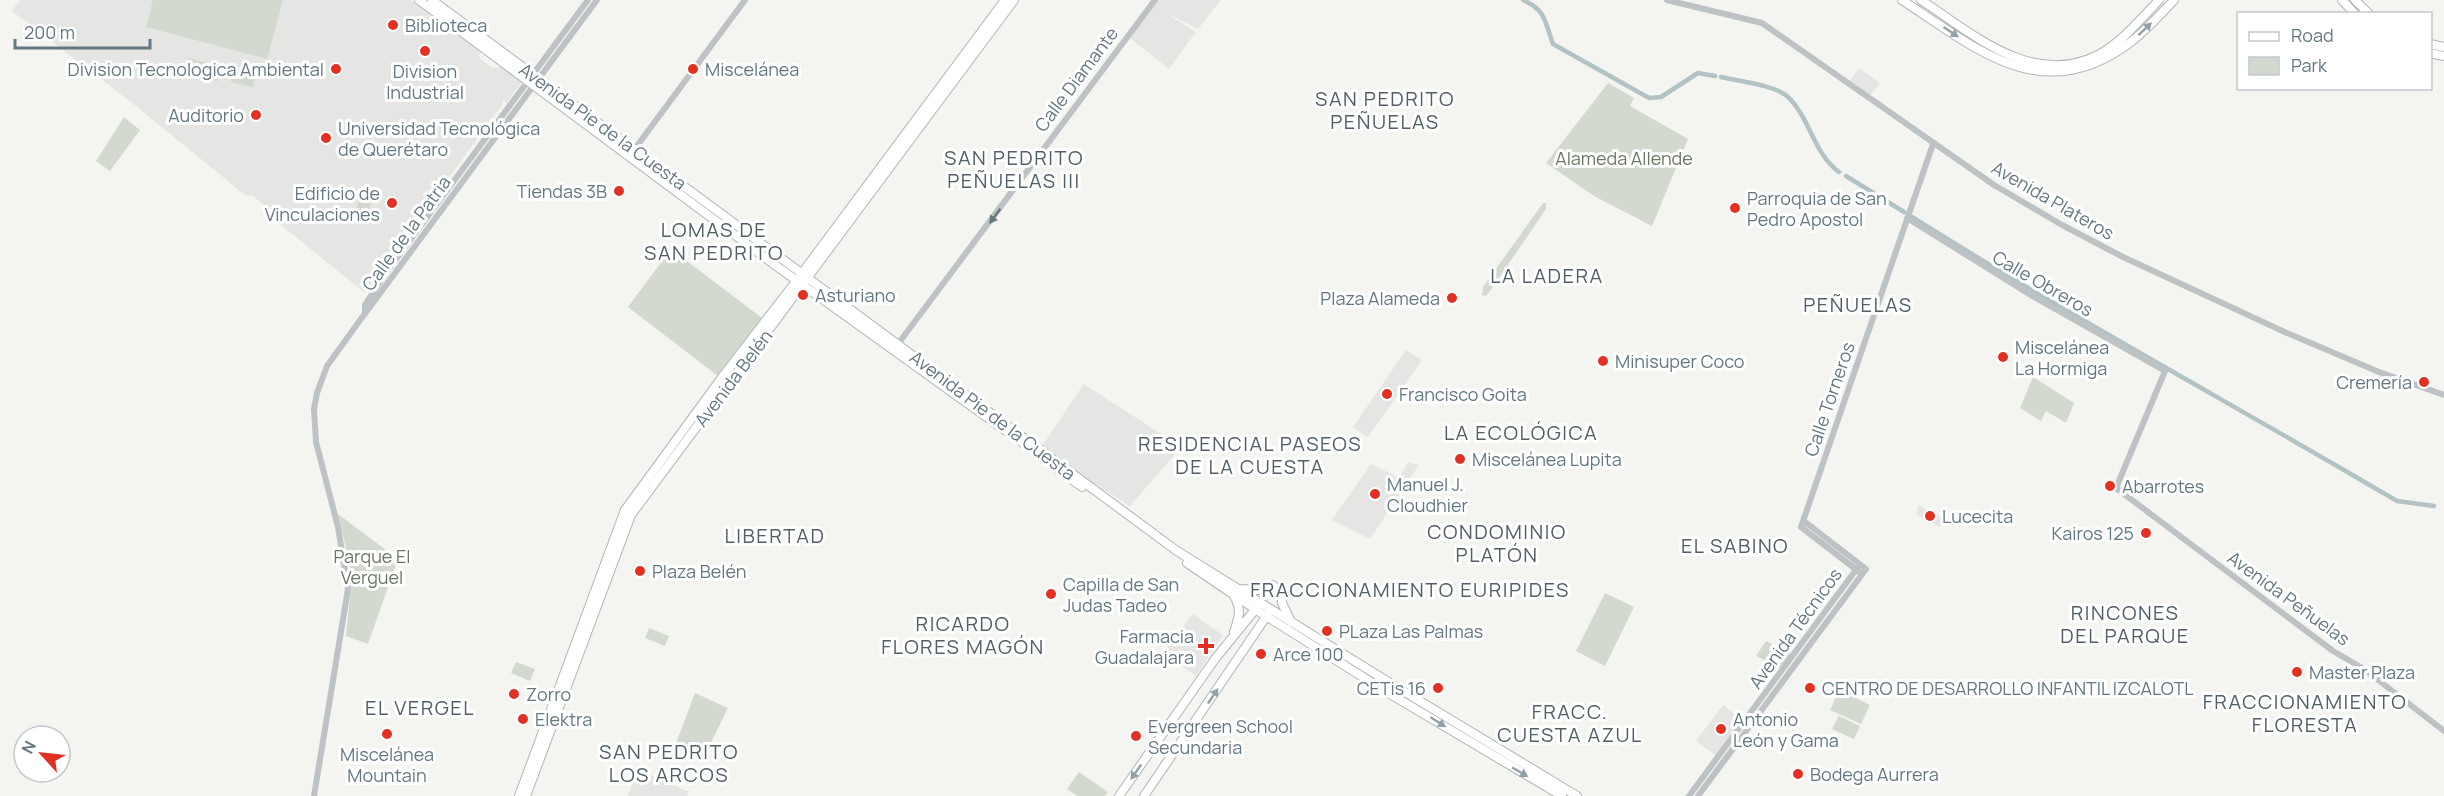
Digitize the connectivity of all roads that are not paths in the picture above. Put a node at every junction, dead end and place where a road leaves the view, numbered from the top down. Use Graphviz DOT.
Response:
graph roads {
  1 [pos="419,0"];
  2 [pos="432,0"];
  3 [pos="588,0"];
  4 [pos="597,0"];
  5 [pos="745,0"];
  6 [pos="1005,0"];
  7 [pos="1014,0"];
  8 [pos="1155,0"];
  9 [pos="1667,0"];
  10 [pos="1902,0"];
  11 [pos="1921,0"];
  12 [pos="2159,0"];
  13 [pos="2174,0"];
  14 [pos="2342,0"];
  15 [pos="2355,0"];
  16 [pos="2353,12"];
  17 [pos="2367,12"];
  18 [pos="533,80"];
  19 [pos="1933,144"];
  20 [pos="634,150"];
  21 [pos="1907,218"];
  22 [pos="805,276"];
  23 [pos="800,283"];
  24 [pos="896,347"];
  25 [pos="2444,395"];
  26 [pos="2116,488"];
  27 [pos="1861,569"];
  28 [pos="1272,585"];
  29 [pos="1236,591"];
  30 [pos="1281,593"];
  31 [pos="1257,607"];
  32 [pos="1268,613"];
  33 [pos="1292,624"];
  34 [pos="1232,640"];
  35 [pos="1229,673"];
  36 [pos="2444,731"];
  37 [pos="1735,740"];
  38 [pos="314,796"];
  39 [pos="519,796"];
  40 [pos="526,796"];
  41 [pos="1119,796"];
  42 [pos="1144,796"];
  43 [pos="1562,796"];
  44 [pos="1577,796"];
  45 [pos="1689,796"];
  46 [pos="1698,796"];
  1 -- 18 [label="main road, Avenida Pie de la Cuesta"];
  2 -- 18 [label="main road, Avenida Pie de la Cuesta"];
  3 -- 18 [label="street, Calle de la Patria"];
  4 -- 18 [label="street, Calle de la Patria"];
  5 -- 20 [label="street"];
  6 -- 22 [label="main road, Avenida Belén"];
  7 -- 22 [label="main road, Avenida Belén"];
  8 -- 24 [label="street, Calle Diamante, one-way"];
  9 -- 19 [label="street, Avenida Plateros"];
  10 -- 13 [label="main road, one-way"];
  11 -- 12 [label="main road"];
  14 -- 16 [label="main road"];
  15 -- 17 [label="main road"];
  18 -- 20 [label="main road, Avenida Pie de la Cuesta"];
  18 -- 23 [label="main road, Avenida Pie de la Cuesta"];
  18 -- 38 [label="street, Calle de la Patria"];
  19 -- 21 [label="street, Calle Torneros"];
  19 -- 25 [label="street, Avenida Plateros"];
  20 -- 22 [label="main road, Avenida Pie de la Cuesta"];
  21 -- 26 [label="street, Calle Obreros"];
  21 -- 27 [label="street, Calle Torneros"];
  22 -- 23 [label="main road, Avenida Belén"];
  22 -- 24 [label="main road, Avenida Pie de la Cuesta"];
  23 -- 24 [label="main road, Avenida Pie de la Cuesta"];
  23 -- 39 [label="main road, Avenida Belén"];
  23 -- 40 [label="main road, Avenida Belén"];
  24 -- 29 [label="main road, Avenida Pie de la Cuesta"];
  26 -- 36 [label="street, Avenida Peñuelas"];
  27 -- 37 [label="street, Avenida Técnicos"];
  28 -- 29 [label="main road"];
  29 -- 31 [label="main road, Avenida Pie de la Cuesta"];
  29 -- 34 [label="main road"];
  30 -- 33 [label="main road"];
  31 -- 32 [label="main road, Avenida Pie de la Cuesta"];
  31 -- 34 [label="main road"];
  32 -- 33 [label="main road, Avenida Pie de la Cuesta"];
  32 -- 35 [label="main road"];
  32 -- 43 [label="main road, Avenida Pie de la Cuesta, one-way"];
  33 -- 44 [label="main road, Avenida Pie de la Cuesta"];
  34 -- 35 [label="main road"];
  34 -- 41 [label="main road, one-way"];
  42 -- 35 [label="main road, one-way"];
  37 -- 45 [label="street, Avenida Técnicos"];
  37 -- 46 [label="street, Avenida Técnicos"];
}
